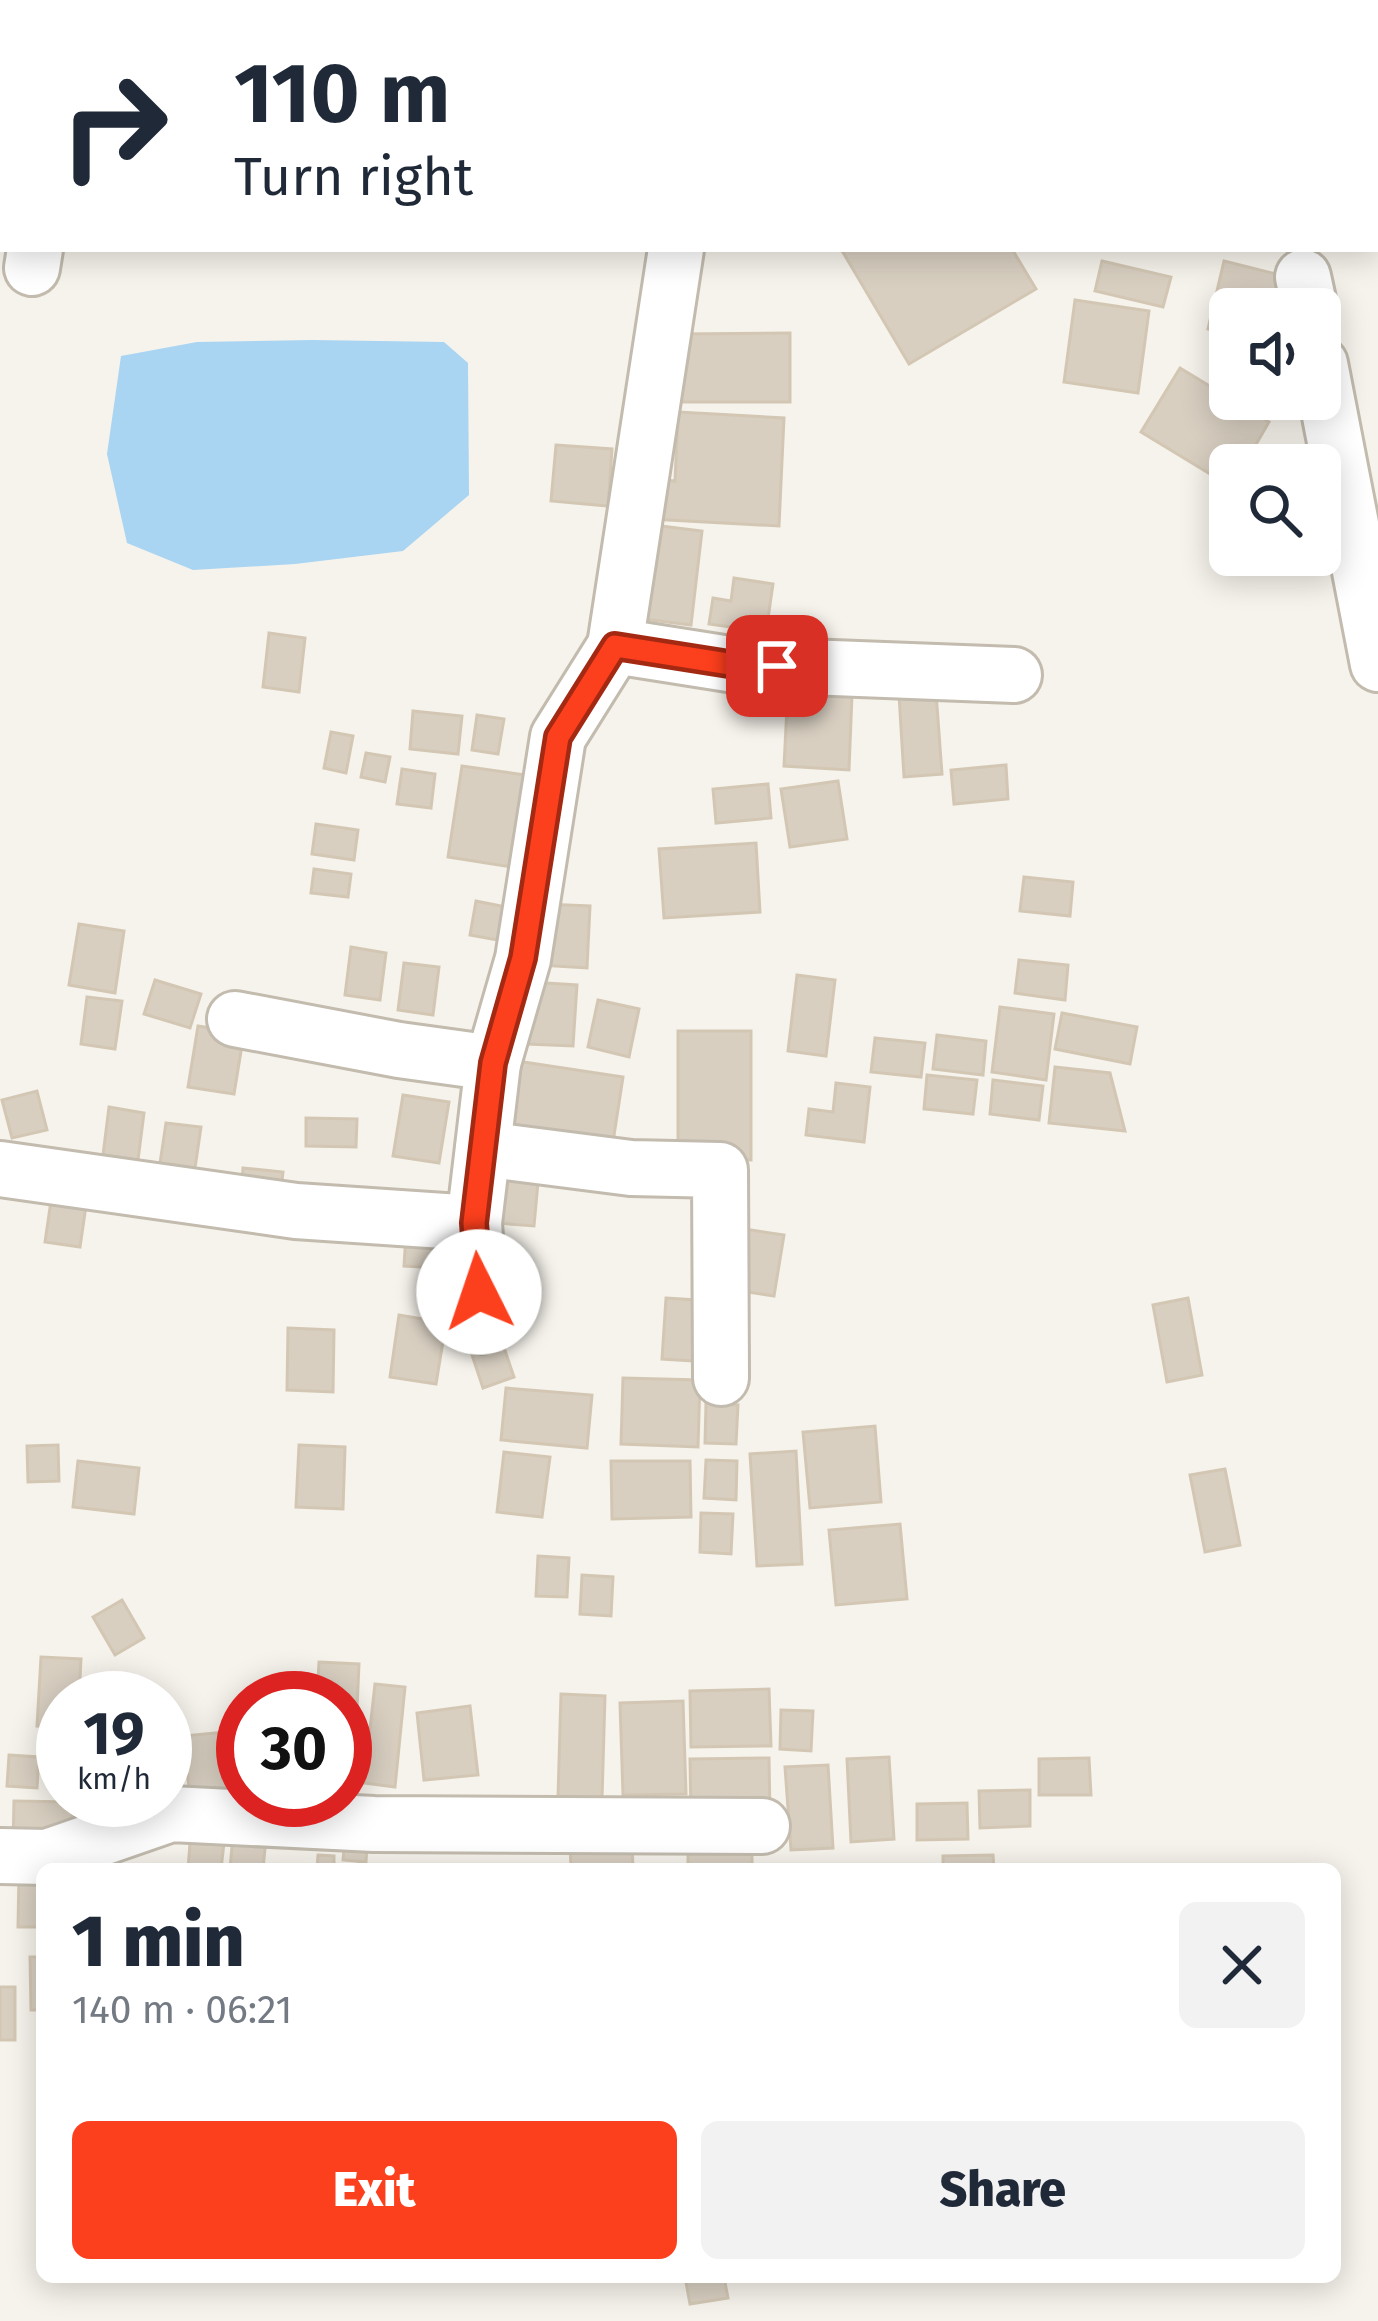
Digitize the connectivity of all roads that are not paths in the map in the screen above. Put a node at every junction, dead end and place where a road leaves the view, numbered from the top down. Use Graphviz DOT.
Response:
graph roads {
  1 [pos="676,252"];
  2 [pos="1331,420"];
  3 [pos="615,646"];
  4 [pos="1378,664"];
  5 [pos="1014,675"];
  6 [pos="235,1019"];
  7 [pos="493,1063"];
  8 [pos="483,1149"];
  9 [pos="0,1168"];
  10 [pos="474,1223"];
  11 [pos="481,1326"];
  12 [pos="721,1378"];
  13 [pos="762,1826"];
  14 [pos="0,1856"];
  1 -- 3 [label="street"];
  2 -- 4 [label="street"];
  3 -- 5 [label="street"];
  3 -- 7 [label="street"];
  6 -- 7 [label="street"];
  7 -- 8 [label="street"];
  8 -- 10 [label="street"];
  8 -- 12 [label="street"];
  9 -- 10 [label="street"];
  10 -- 11 [label="street"];
  13 -- 14 [label="street"];
}
